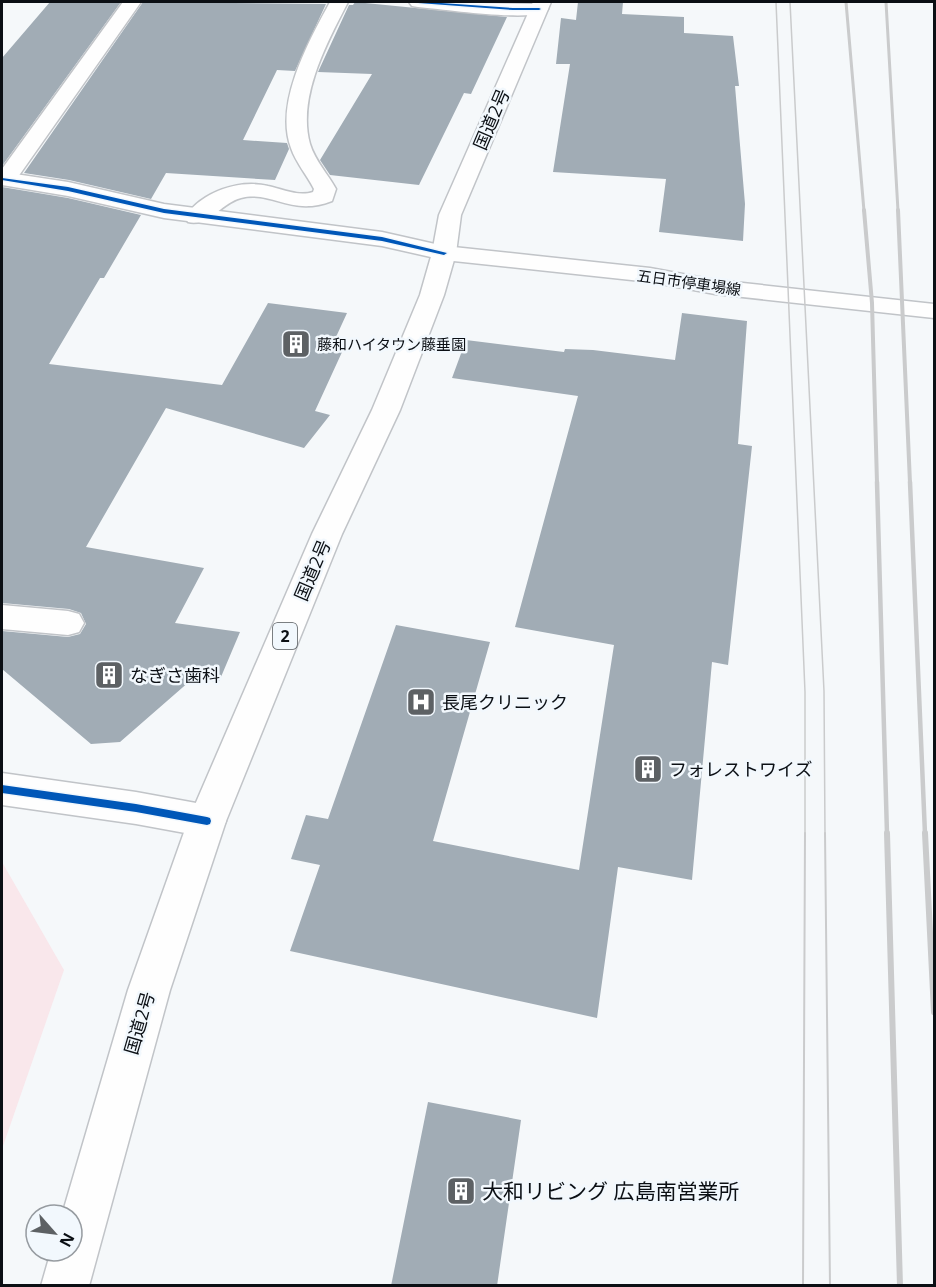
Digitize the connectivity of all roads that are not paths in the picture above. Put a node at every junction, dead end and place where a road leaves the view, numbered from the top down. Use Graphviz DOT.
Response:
graph roads {
  1 [pos="132,2"];
  2 [pos="339,2"];
  3 [pos="418,2"];
  4 [pos="489,2"];
  5 [pos="541,5"];
  6 [pos="3,179"];
  7 [pos="196,217"];
  8 [pos="444,253"];
  9 [pos="934,311"];
  10 [pos="2,617"];
  11 [pos="68,623"];
  12 [pos="2,789"];
  13 [pos="207,821"];
  14 [pos="65,1286"];
  1 -- 6 [label="main road"];
  2 -- 7 [label="main road"];
  3 -- 5 [label="main road"];
  4 -- 5 [label="main road"];
  5 -- 8 [label="main road, 国道2号 / 2"];
  6 -- 7 [label="main road, 五日市停車場線"];
  7 -- 8 [label="main road, 五日市停車場線"];
  8 -- 9 [label="main road, 五日市停車場線"];
  8 -- 13 [label="main road, 国道2号 / 2"];
  10 -- 11 [label="main road"];
  12 -- 13 [label="main road"];
  13 -- 14 [label="main road, 国道2号 / 2"];
}
